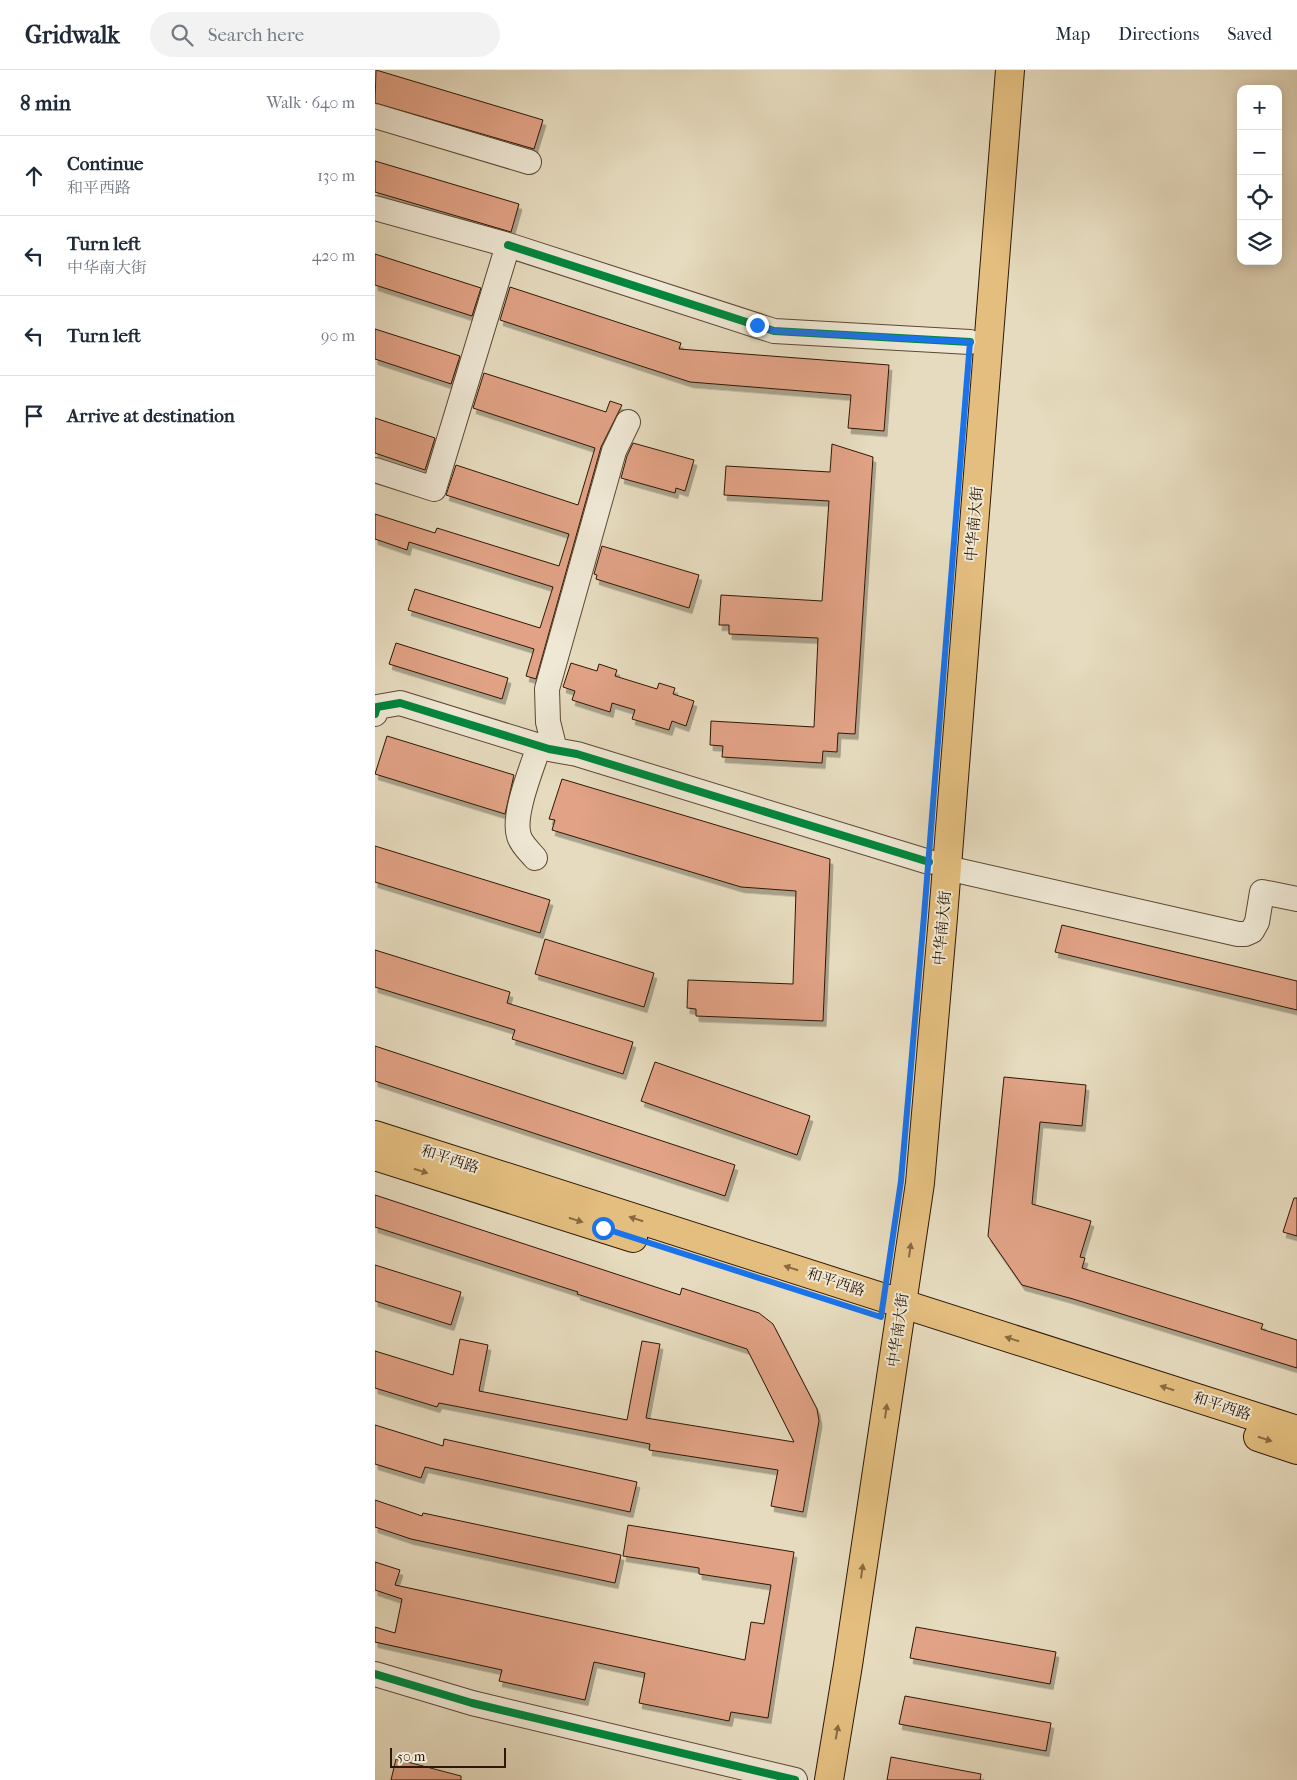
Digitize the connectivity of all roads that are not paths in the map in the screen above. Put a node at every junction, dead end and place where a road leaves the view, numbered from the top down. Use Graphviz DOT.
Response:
graph roads {
  1 [pos="992,70"];
  2 [pos="1010,70"];
  3 [pos="375,116"];
  4 [pos="529,162"];
  5 [pos="375,208"];
  6 [pos="508,245"];
  7 [pos="970,342"];
  8 [pos="628,422"];
  9 [pos="375,470"];
  10 [pos="375,714"];
  11 [pos="547,748"];
  12 [pos="535,858"];
  13 [pos="938,865"];
  14 [pos="1297,899"];
  15 [pos="375,1134"];
  16 [pos="375,1156"];
  17 [pos="892,1310"];
  18 [pos="1297,1430"];
  19 [pos="1297,1450"];
  20 [pos="375,1674"];
  21 [pos="795,1780"];
  22 [pos="810,1780"];
  23 [pos="829,1780"];
  1 -- 7 [label="main road, 中华南大街"];
  2 -- 13 [label="main road, 中华南大街"];
  3 -- 4 [label="street"];
  5 -- 6 [label="street"];
  6 -- 7 [label="street"];
  6 -- 9 [label="street"];
  7 -- 13 [label="main road, 中华南大街"];
  8 -- 11 [label="street"];
  10 -- 11 [label="street"];
  11 -- 12 [label="street"];
  11 -- 13 [label="street"];
  13 -- 14 [label="street"];
  13 -- 17 [label="main road, 中华南大街"];
  17 -- 15 [label="main road, 和平西路, one-way"];
  16 -- 17 [label="main road, 和平西路, one-way"];
  18 -- 17 [label="main road, 和平西路, one-way"];
  17 -- 19 [label="main road, 和平西路, one-way"];
  17 -- 22 [label="main road, 中华南大街"];
  23 -- 17 [label="main road, 中华南大街, one-way"];
  20 -- 21 [label="street"];
}
